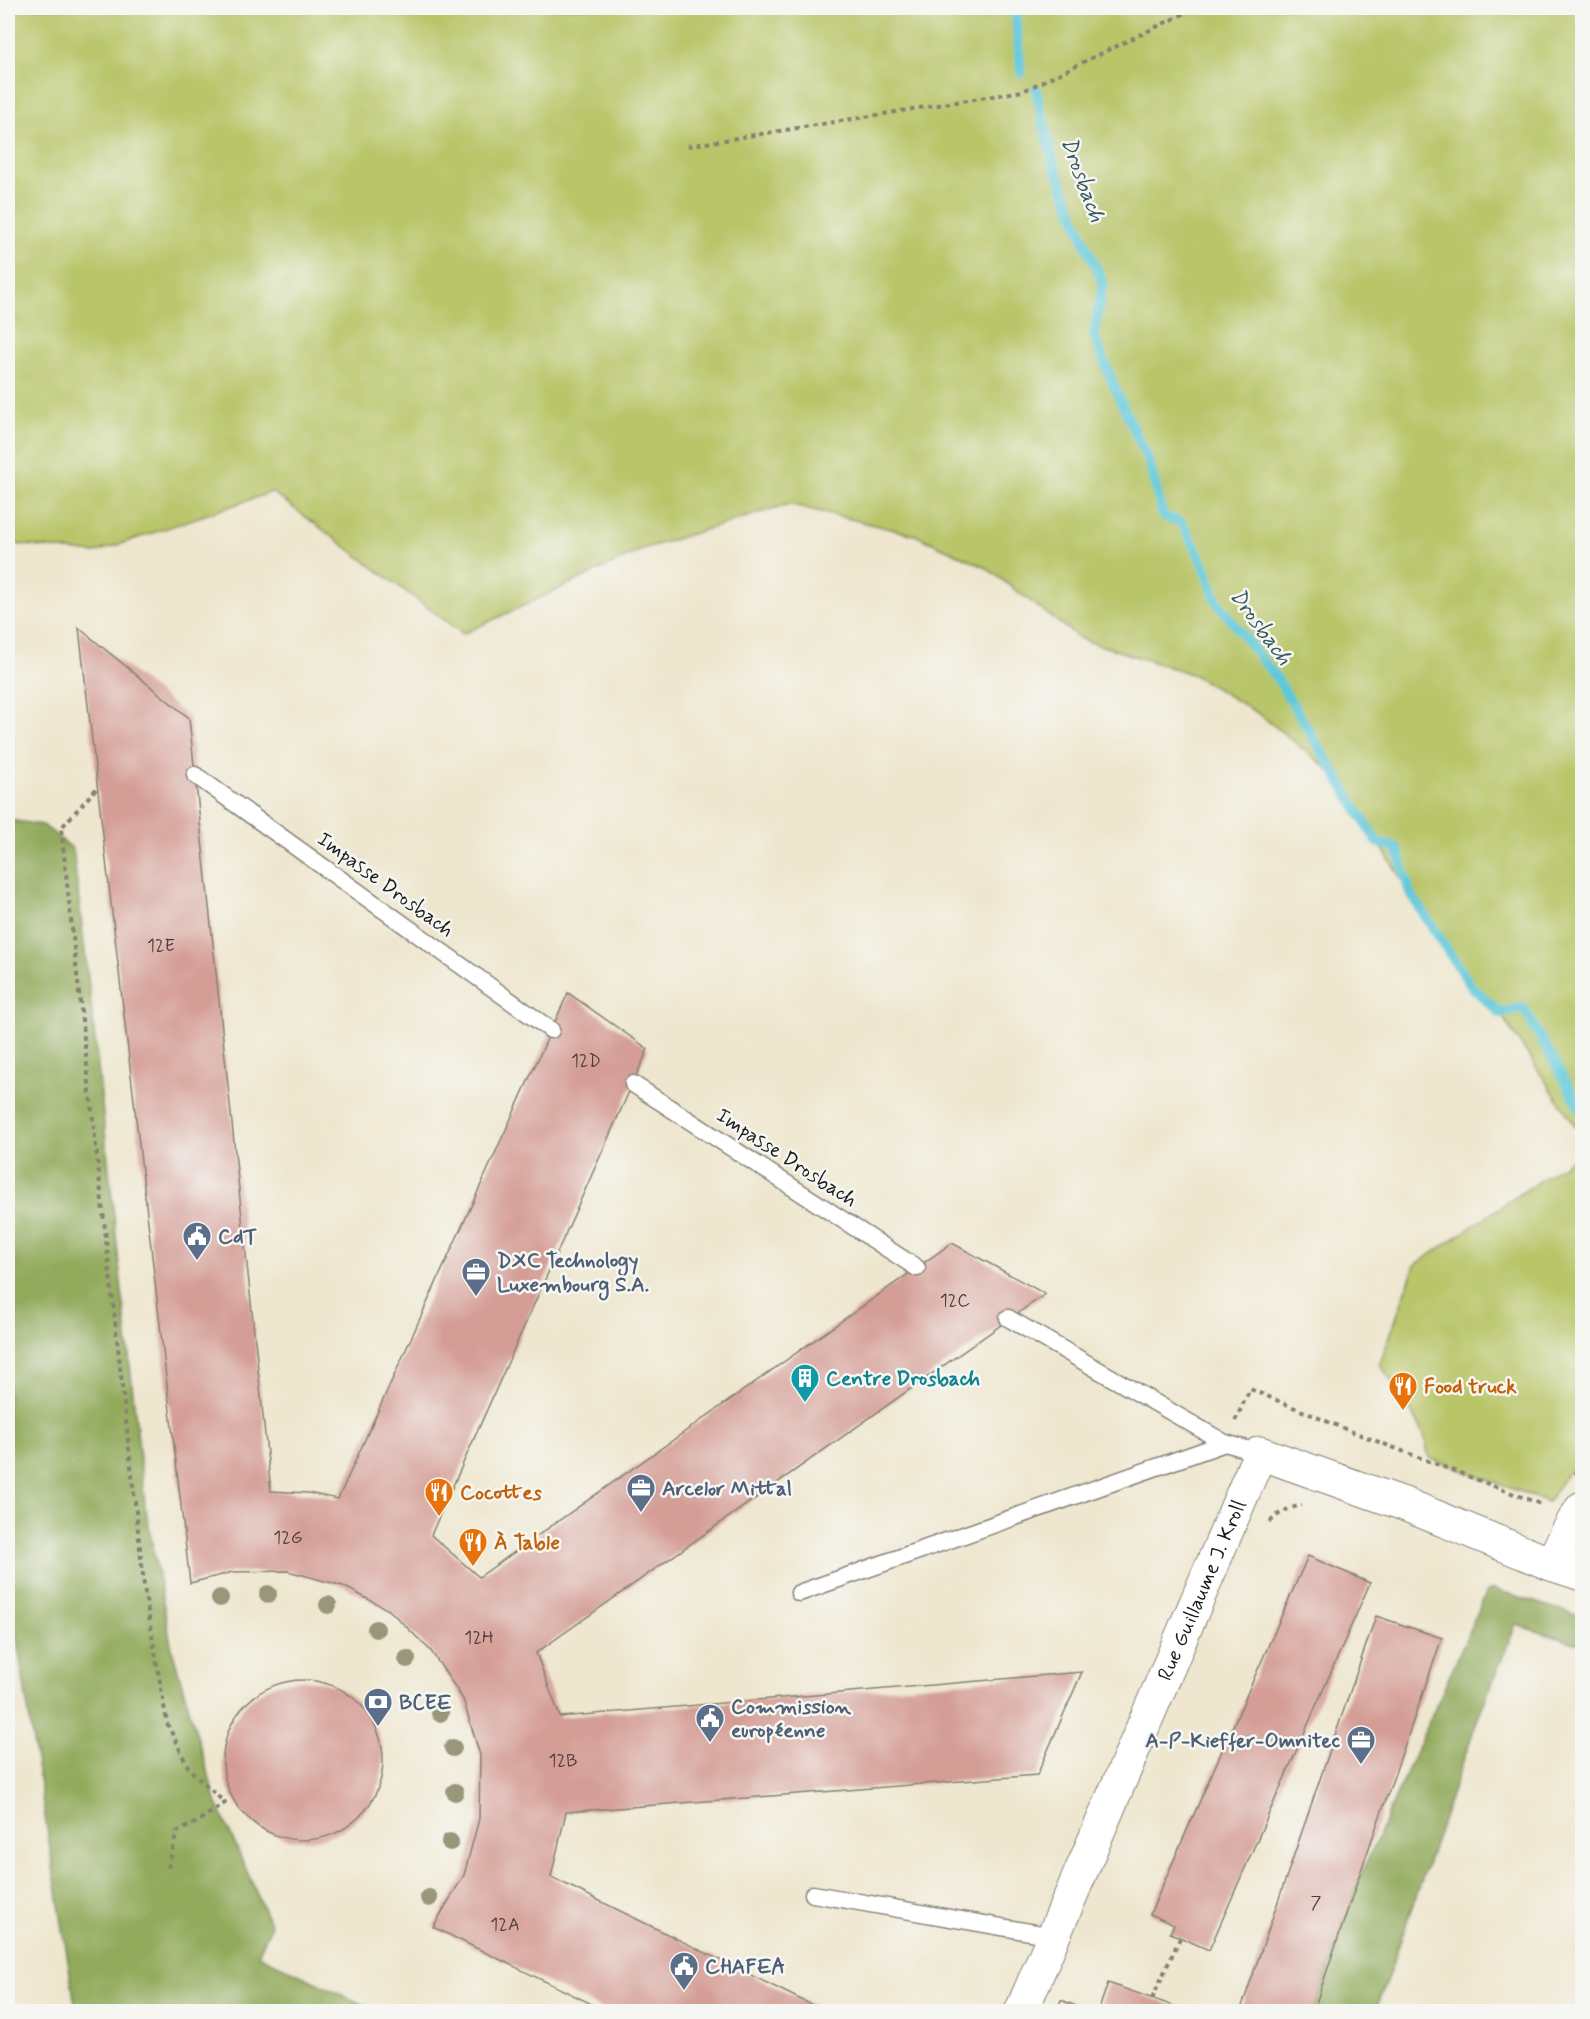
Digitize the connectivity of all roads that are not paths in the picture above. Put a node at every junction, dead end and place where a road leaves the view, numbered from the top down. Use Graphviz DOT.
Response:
graph roads {
  1 [pos="195,775"];
  2 [pos="551,1030"];
  3 [pos="633,1084"];
  4 [pos="917,1268"];
  5 [pos="1008,1318"];
  6 [pos="1225,1443"];
  7 [pos="1260,1453"];
  8 [pos="1582,1508"];
  9 [pos="1551,1564"];
  10 [pos="1582,1574"];
  11 [pos="799,1593"];
  12 [pos="813,1894"];
  13 [pos="1053,1936"];
  14 [pos="1021,2012"];
  1 -- 2 [label="lane, Impasse Drosbach"];
  3 -- 4 [label="lane, Impasse Drosbach"];
  5 -- 6 [label="lane"];
  6 -- 7 [label="lane"];
  6 -- 11 [label="lane"];
  7 -- 9 [label="street"];
  7 -- 13 [label="street, Rue Guillaume J. Kroll"];
  8 -- 9 [label="street"];
  9 -- 10 [label="street"];
  12 -- 13 [label="lane"];
  13 -- 14 [label="street, Rue Guillaume J. Kroll"];
}
